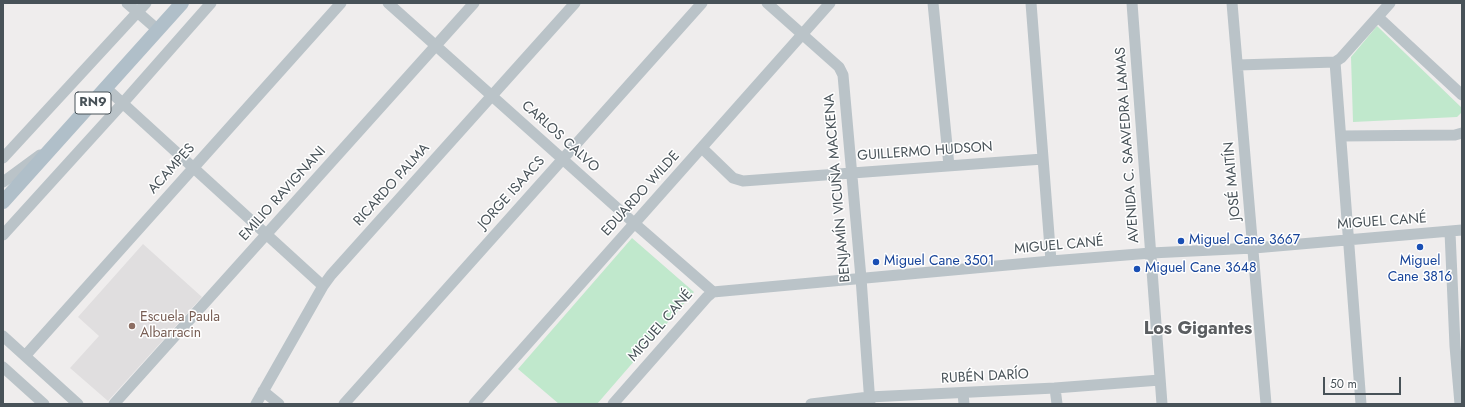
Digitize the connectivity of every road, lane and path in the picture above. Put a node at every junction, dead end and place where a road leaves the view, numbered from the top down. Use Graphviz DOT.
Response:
graph roads {
  1 [pos="127,3"];
  2 [pos="146,3"];
  3 [pos="182,3"];
  4 [pos="211,3"];
  5 [pos="341,3"];
  6 [pos="388,3"];
  7 [pos="474,3"];
  8 [pos="575,3"];
  9 [pos="702,3"];
  10 [pos="767,3"];
  11 [pos="830,3"];
  12 [pos="933,3"];
  13 [pos="1031,3"];
  14 [pos="1132,3"];
  15 [pos="1232,3"];
  16 [pos="1390,3"];
  17 [pos="137,12"];
  18 [pos="1378,17"];
  19 [pos="158,30"];
  20 [pos="802,34"];
  21 [pos="436,46"];
  22 [pos="1335,62"];
  23 [pos="1238,65"];
  24 [pos="106,88"];
  25 [pos="1462,95"];
  26 [pos="492,96"];
  27 [pos="122,104"];
  28 [pos="1462,133"];
  29 [pos="1341,136"];
  30 [pos="57,143"];
  31 [pos="702,148"];
  32 [pos="3,158"];
  33 [pos="563,159"];
  34 [pos="1043,159"];
  35 [pos="949,166"];
  36 [pos="193,168"];
  37 [pos="852,172"];
  38 [pos="3,182"];
  39 [pos="3,202"];
  40 [pos="634,223"];
  41 [pos="1462,230"];
  42 [pos="1450,232"];
  43 [pos="3,235"];
  44 [pos="266,235"];
  45 [pos="1349,239"];
  46 [pos="1254,248"];
  47 [pos="1151,253"];
  48 [pos="1051,261"];
  49 [pos="861,278"];
  50 [pos="323,286"];
  51 [pos="713,292"];
  52 [pos="3,336"];
  53 [pos="1459,346"];
  54 [pos="25,356"];
  55 [pos="3,367"];
  56 [pos="1160,380"];
  57 [pos="1056,388"];
  58 [pos="263,391"];
  59 [pos="964,399"];
  60 [pos="869,401"];
  61 [pos="71,402"];
  62 [pos="44,404"];
  63 [pos="114,404"];
  64 [pos="256,404"];
  65 [pos="278,404"];
  66 [pos="344,404"];
  67 [pos="474,404"];
  68 [pos="613,404"];
  69 [pos="811,404"];
  70 [pos="1057,404"];
  71 [pos="1162,404"];
  72 [pos="1266,404"];
  73 [pos="1361,404"];
  74 [pos="1460,404"];
  1 -- 17 [label="street"];
  2 -- 17 [label="street"];
  3 -- 19 [label="main road, RN9"];
  4 -- 27 [label="street"];
  5 -- 36 [label="street, ACAMPES"];
  6 -- 21 [label="street, CARLOS CALVO"];
  7 -- 21 [label="street, EMILIO RAVIGNANI"];
  8 -- 26 [label="street, RICARDO PALMA"];
  9 -- 33 [label="street, JORGE ISAACS"];
  10 -- 20 [label="street, BENJAMÍN VICUÑA MACKENA"];
  11 -- 20 [label="street, EDUARDO WILDE"];
  12 -- 35 [label="street"];
  13 -- 34 [label="street"];
  14 -- 47 [label="street, AVENIDA C. SAAVEDRA LAMAS"];
  15 -- 23 [label="street, JOSÉ MAITÍN"];
  16 -- 18 [label="street"];
  17 -- 19 [label="street"];
  17 -- 32 [label="street"];
  18 -- 22 [label="street"];
  18 -- 25 [label="street"];
  19 -- 24 [label="main road, RN9"];
  20 -- 31 [label="street, EDUARDO WILDE"];
  20 -- 37 [label="street, BENJAMÍN VICUÑA MACKENA"];
  21 -- 26 [label="street, CARLOS CALVO"];
  21 -- 44 [label="street, EMILIO RAVIGNANI"];
  22 -- 23 [label="street"];
  22 -- 29 [label="street"];
  23 -- 46 [label="street, JOSÉ MAITÍN"];
  24 -- 27 [label="street"];
  24 -- 30 [label="main road, RN9"];
  26 -- 33 [label="street, CARLOS CALVO"];
  26 -- 50 [label="street, RICARDO PALMA"];
  27 -- 36 [label="street"];
  27 -- 43 [label="street"];
  28 -- 29 [label="street"];
  29 -- 45 [label="street"];
  30 -- 38 [label="street"];
  30 -- 39 [label="main road, RN9"];
  31 -- 37 [label="street, GUILLERMO HUDSON"];
  31 -- 40 [label="street, EDUARDO WILDE"];
  33 -- 40 [label="street, CARLOS CALVO"];
  33 -- 66 [label="street, JORGE ISAACS"];
  34 -- 35 [label="street, GUILLERMO HUDSON"];
  34 -- 48 [label="street"];
  35 -- 37 [label="street, GUILLERMO HUDSON"];
  36 -- 44 [label="street"];
  36 -- 54 [label="street, ACAMPES"];
  37 -- 49 [label="street, BENJAMÍN VICUÑA MACKENA"];
  40 -- 51 [label="street, CARLOS CALVO"];
  40 -- 67 [label="street, EDUARDO WILDE"];
  41 -- 42 [label="street, MIGUEL CANÉ"];
  42 -- 45 [label="street, MIGUEL CANÉ"];
  42 -- 53 [label="street"];
  44 -- 50 [label="street"];
  44 -- 63 [label="street, EMILIO RAVIGNANI"];
  45 -- 46 [label="street, MIGUEL CANÉ"];
  45 -- 73 [label="street"];
  46 -- 47 [label="street, MIGUEL CANÉ"];
  46 -- 72 [label="street, JOSÉ MAITÍN"];
  47 -- 48 [label="street, MIGUEL CANÉ"];
  47 -- 56 [label="street, AVENIDA C. SAAVEDRA LAMAS"];
  48 -- 49 [label="street, MIGUEL CANÉ"];
  49 -- 51 [label="street, MIGUEL CANÉ"];
  49 -- 60 [label="street, BENJAMÍN VICUÑA MACKENA"];
  50 -- 58 [label="street, RICARDO PALMA"];
  51 -- 68 [label="street, MIGUEL CANÉ"];
  52 -- 54 [label="street"];
  53 -- 74 [label="street"];
  54 -- 61 [label="street"];
  55 -- 62 [label="street"];
  56 -- 57 [label="street, RUBÉN DARÍO"];
  56 -- 71 [label="street, AVENIDA C. SAAVEDRA LAMAS"];
  57 -- 59 [label="street, RUBÉN DARÍO"];
  57 -- 70 [label="street"];
  58 -- 64 [label="street, RICARDO PALMA"];
  58 -- 65 [label="street"];
  59 -- 60 [label="street, RUBÉN DARÍO"];
  60 -- 69 [label="street, RUBÉN DARÍO"];
}
